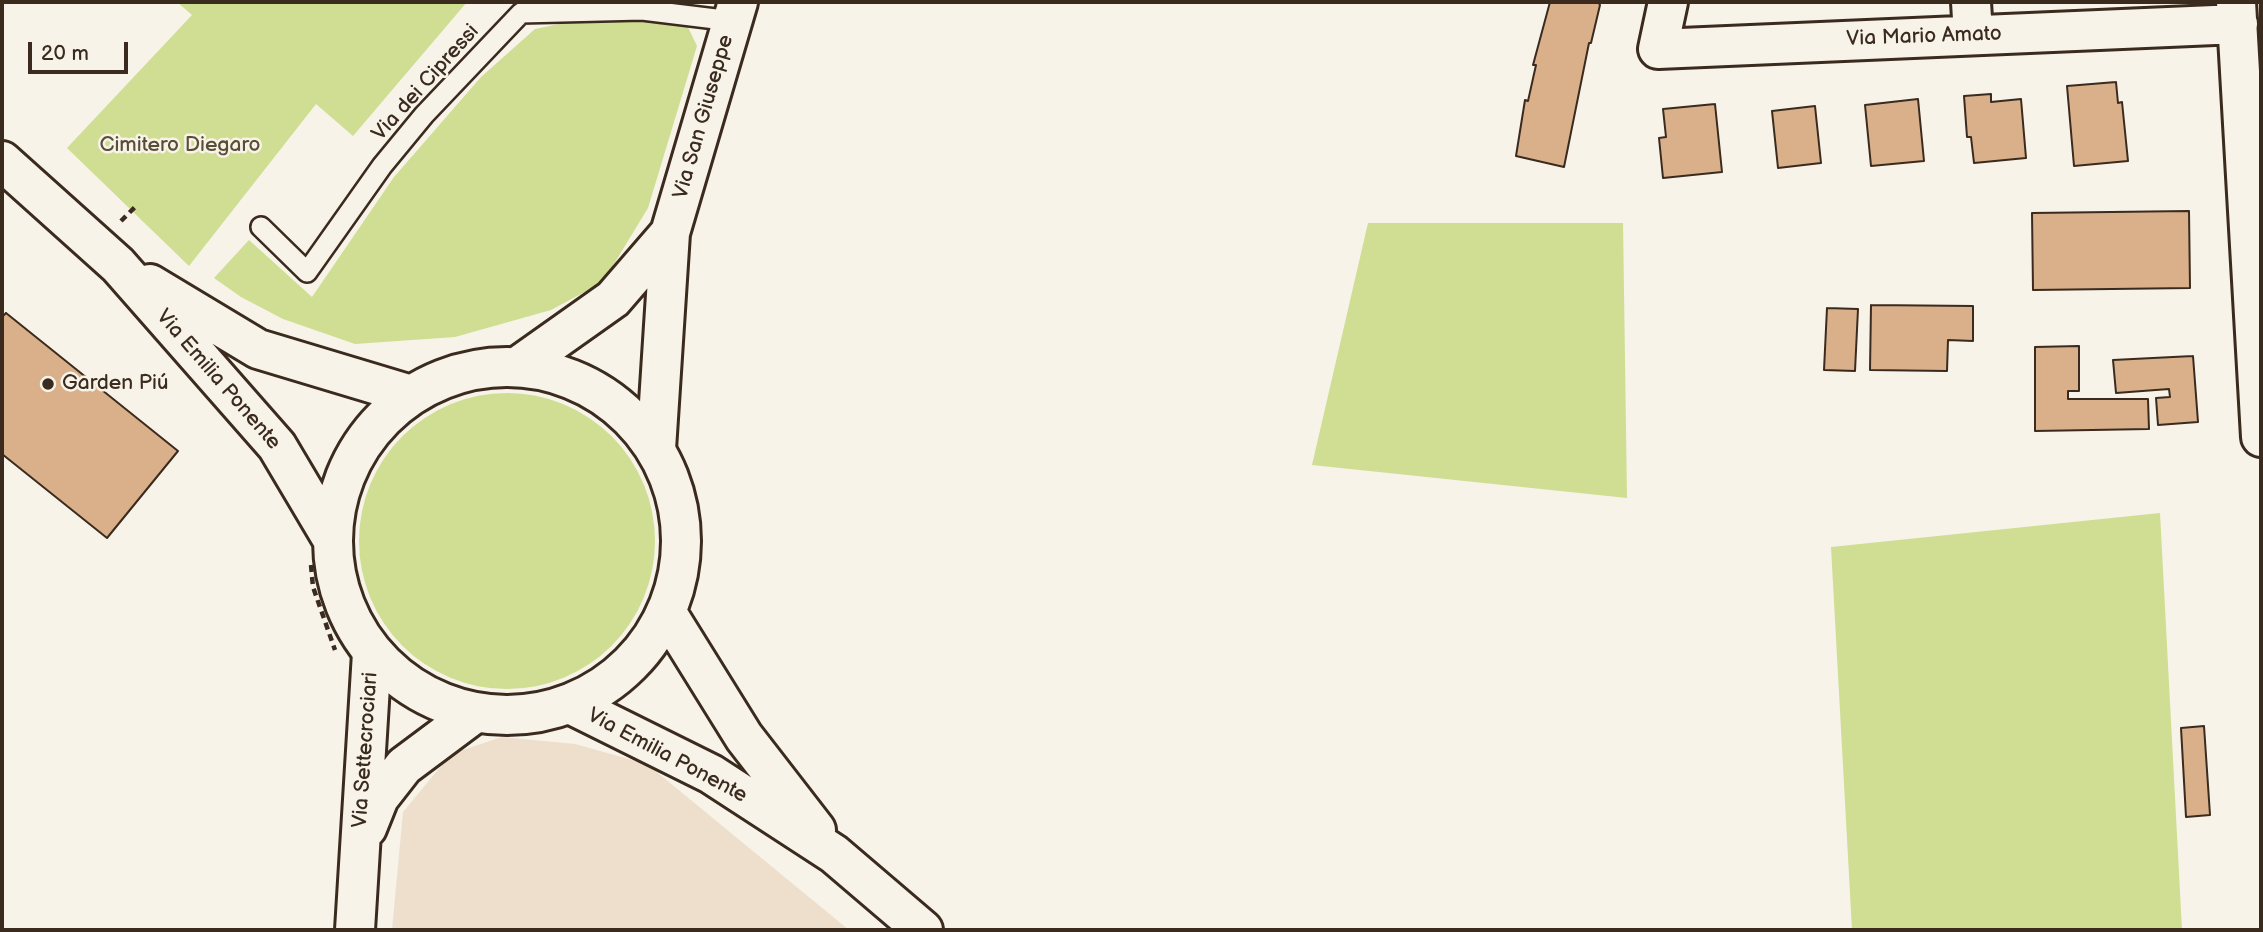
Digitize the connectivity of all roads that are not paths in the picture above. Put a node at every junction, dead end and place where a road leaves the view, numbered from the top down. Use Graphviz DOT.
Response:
graph roads {
  1 [pos="1668,2"];
  2 [pos="735,11"];
  3 [pos="2237,13"];
  4 [pos="1972,18"];
  5 [pos="2,161"];
  6 [pos="261,227"];
  7 [pos="670,233"];
  8 [pos="118,265"];
  9 [pos="517,367"];
  10 [pos="411,395"];
  11 [pos="2261,438"];
  12 [pos="656,449"];
  13 [pos="331,537"];
  14 [pos="667,613"];
  15 [pos="372,653"];
  16 [pos="570,704"];
  17 [pos="475,713"];
  18 [pos="360,846"];
  19 [pos="834,854"];
  20 [pos="355,930"];
  21 [pos="923,930"];
  1 -- 4 [label="main road, Via Mario Amato"];
  2 -- 6 [label="lane, Via dei Cipressi"];
  2 -- 7 [label="main road, Via San Giuseppe"];
  3 -- 4 [label="main road, Via Mario Amato"];
  3 -- 11 [label="main road"];
  5 -- 8 [label="main road, Via Emilia Ponente"];
  7 -- 9 [label="main road, Via San Giuseppe"];
  7 -- 12 [label="main road, Via San Giuseppe"];
  8 -- 10 [label="main road, Via Emilia Ponente"];
  8 -- 13 [label="main road, Via Emilia Ponente"];
  9 -- 10 [label="main road"];
  9 -- 12 [label="main road"];
  10 -- 13 [label="main road"];
  12 -- 14 [label="main road"];
  13 -- 15 [label="main road"];
  14 -- 16 [label="main road"];
  14 -- 19 [label="main road, Via Emilia Ponente"];
  15 -- 17 [label="main road"];
  15 -- 18 [label="main road, Via Settecrociari"];
  16 -- 17 [label="main road"];
  16 -- 19 [label="main road, Via Emilia Ponente"];
  17 -- 18 [label="main road, Via Settecrociari"];
  18 -- 20 [label="main road, Via Settecrociari"];
  19 -- 21 [label="main road, Via Emilia Ponente"];
}
